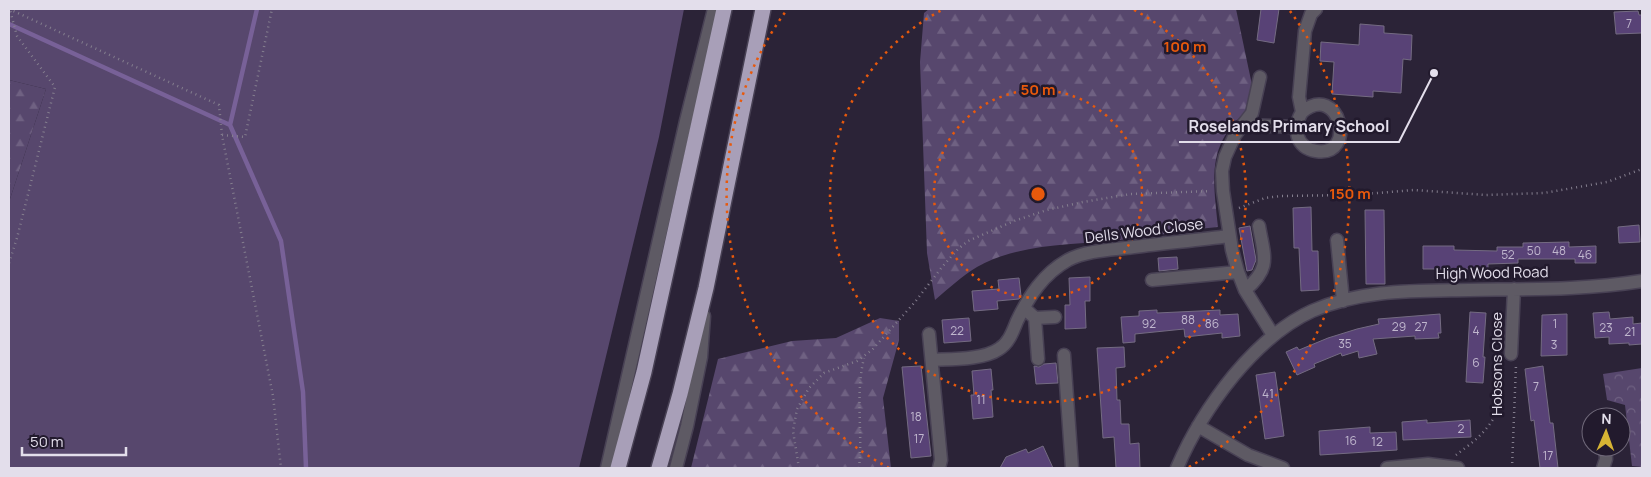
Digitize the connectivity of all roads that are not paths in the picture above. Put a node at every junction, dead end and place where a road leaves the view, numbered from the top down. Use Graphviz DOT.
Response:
graph roads {
  1 [pos="714,9"];
  2 [pos="724,9"];
  3 [pos="763,9"];
  4 [pos="1316,9"];
  5 [pos="1260,77"];
  6 [pos="1302,112"];
  7 [pos="1243,125"];
  8 [pos="1296,127"];
  9 [pos="1258,226"];
  10 [pos="1229,236"];
  11 [pos="1337,240"];
  12 [pos="1238,272"];
  13 [pos="1152,280"];
  14 [pos="1642,281"];
  15 [pos="706,288"];
  16 [pos="1514,289"];
  17 [pos="1245,290"];
  18 [pos="1343,301"];
  19 [pos="1024,308"];
  20 [pos="1035,318"];
  21 [pos="1055,318"];
  22 [pos="929,334"];
  23 [pos="1273,335"];
  24 [pos="1511,354"];
  25 [pos="1064,355"];
  26 [pos="1038,358"];
  27 [pos="932,360"];
  28 [pos="1198,426"];
  29 [pos="607,468"];
  30 [pos="618,468"];
  31 [pos="659,468"];
  32 [pos="676,468"];
  33 [pos="939,468"];
  34 [pos="1072,468"];
  35 [pos="1177,468"];
  36 [pos="1283,468"];
  37 [pos="1387,468"];
  38 [pos="1458,468"];
  1 -- 29 [label="street"];
  2 -- 30 [label="highway"];
  3 -- 15 [label="highway"];
  4 -- 6 [label="street"];
  5 -- 7 [label="street"];
  6 -- 8 [label="street"];
  6 -- 8 [label="street"];
  7 -- 8 [label="street"];
  7 -- 10 [label="street"];
  9 -- 17 [label="street"];
  10 -- 12 [label="street"];
  10 -- 19 [label="street, Dells Wood Close"];
  11 -- 18 [label="street"];
  12 -- 13 [label="street"];
  12 -- 17 [label="street"];
  14 -- 16 [label="street, High Wood Road"];
  15 -- 31 [label="highway"];
  15 -- 32 [label="street"];
  16 -- 18 [label="street, High Wood Road"];
  16 -- 24 [label="street, Hobsons Close"];
  17 -- 23 [label="street"];
  18 -- 23 [label="street, High Wood Road"];
  19 -- 20 [label="street"];
  19 -- 27 [label="street, Dells Wood Close"];
  20 -- 21 [label="street"];
  20 -- 26 [label="street"];
  22 -- 27 [label="street"];
  23 -- 28 [label="street, High Wood Road"];
  25 -- 34 [label="street"];
  27 -- 33 [label="street"];
  28 -- 35 [label="street, High Wood Road"];
  28 -- 36 [label="street"];
  37 -- 38 [label="street"];
}
